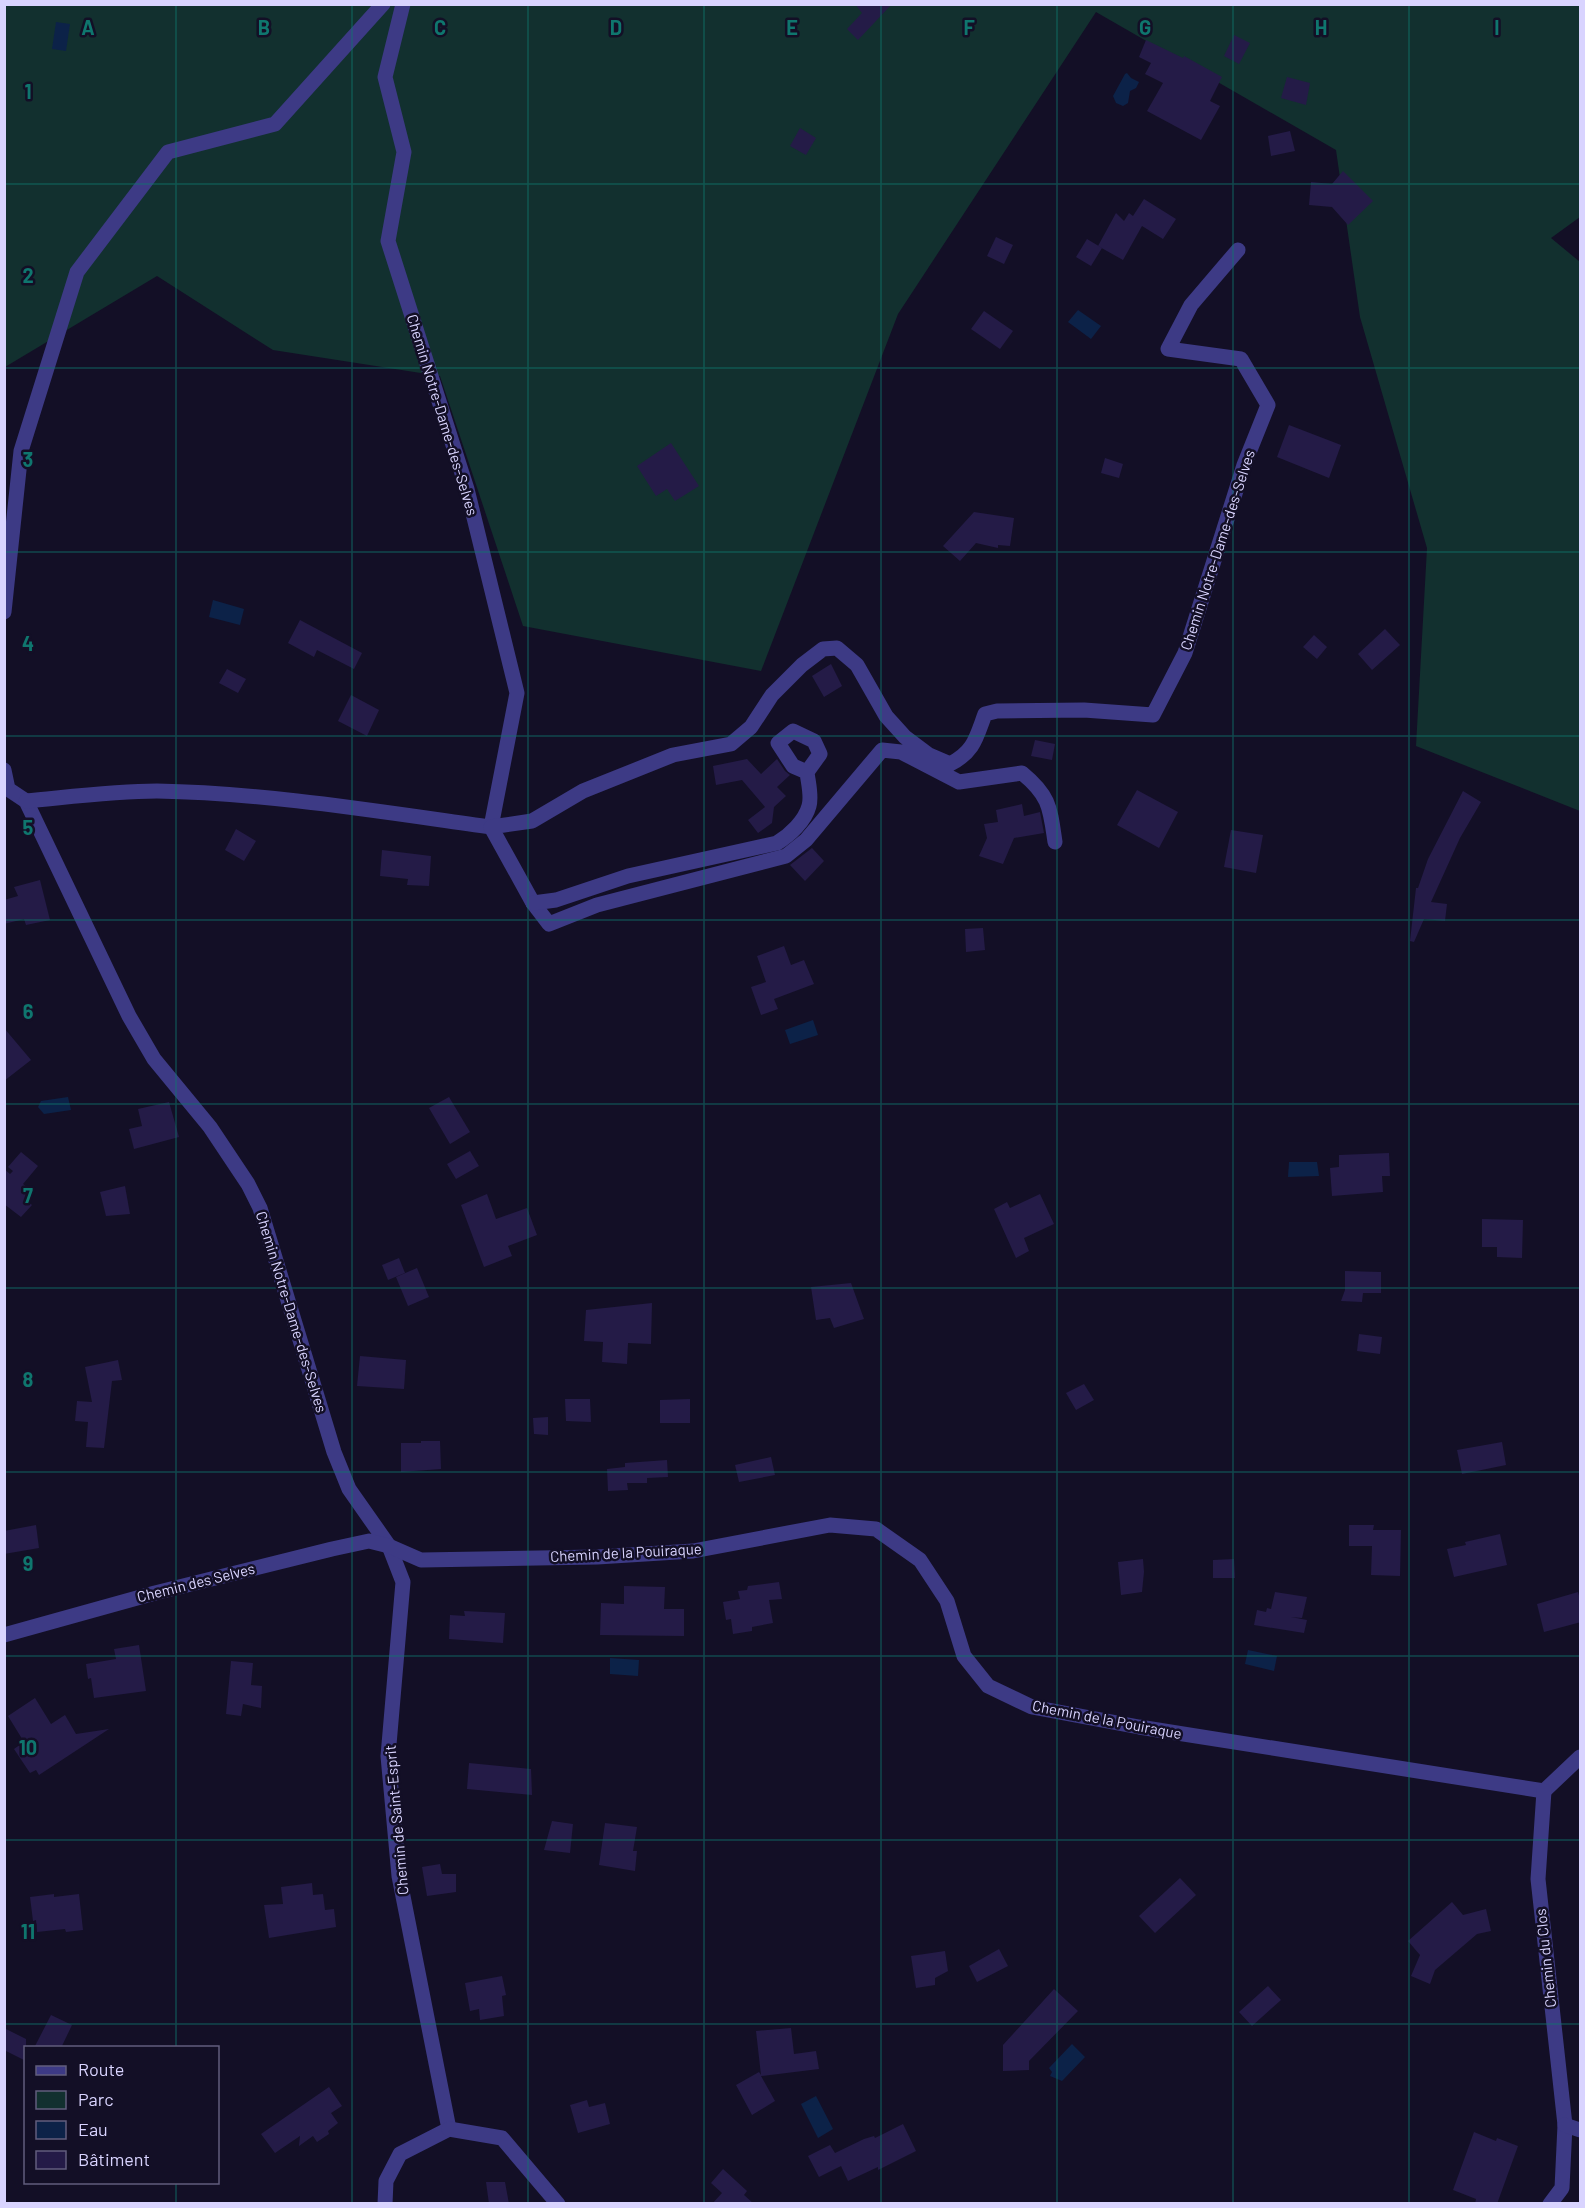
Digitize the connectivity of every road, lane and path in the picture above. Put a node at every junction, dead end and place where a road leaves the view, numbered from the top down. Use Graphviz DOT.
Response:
graph roads {
  1 [pos="383,4"];
  2 [pos="403,4"];
  3 [pos="1238,250"];
  4 [pos="4,612"];
  5 [pos="4,770"];
  6 [pos="807,771"];
  7 [pos="26,801"];
  8 [pos="492,827"];
  9 [pos="1055,842"];
  10 [pos="533,903"];
  11 [pos="389,1546"];
  12 [pos="4,1635"];
  13 [pos="1581,1757"];
  14 [pos="1544,1791"];
  15 [pos="1565,2125"];
  16 [pos="449,2129"];
  17 [pos="1581,2130"];
  18 [pos="385,2204"];
  19 [pos="558,2204"];
  20 [pos="1550,2204"];
  1 -- 4 [label="street"];
  2 -- 8 [label="street, Chemin Notre-Dame-des-Selves"];
  3 -- 8 [label="street, Chemin Notre-Dame-des-Selves"];
  5 -- 7 [label="street, Chemin Notre-Dame-des-Selves"];
  6 -- 10 [label="street"];
  7 -- 8 [label="street, Chemin Notre-Dame-des-Selves"];
  7 -- 11 [label="street, Chemin Notre-Dame-des-Selves"];
  8 -- 10 [label="street"];
  9 -- 10 [label="street"];
  11 -- 12 [label="street, Chemin des Selves"];
  11 -- 14 [label="street, Chemin de la Pouiraque"];
  11 -- 16 [label="street, Chemin de Saint-Esprit"];
  13 -- 14 [label="street"];
  14 -- 15 [label="street, Chemin du Clos"];
  15 -- 17 [label="street"];
  15 -- 20 [label="street, Chemin du Clos"];
  16 -- 18 [label="street"];
  16 -- 19 [label="street"];
}
